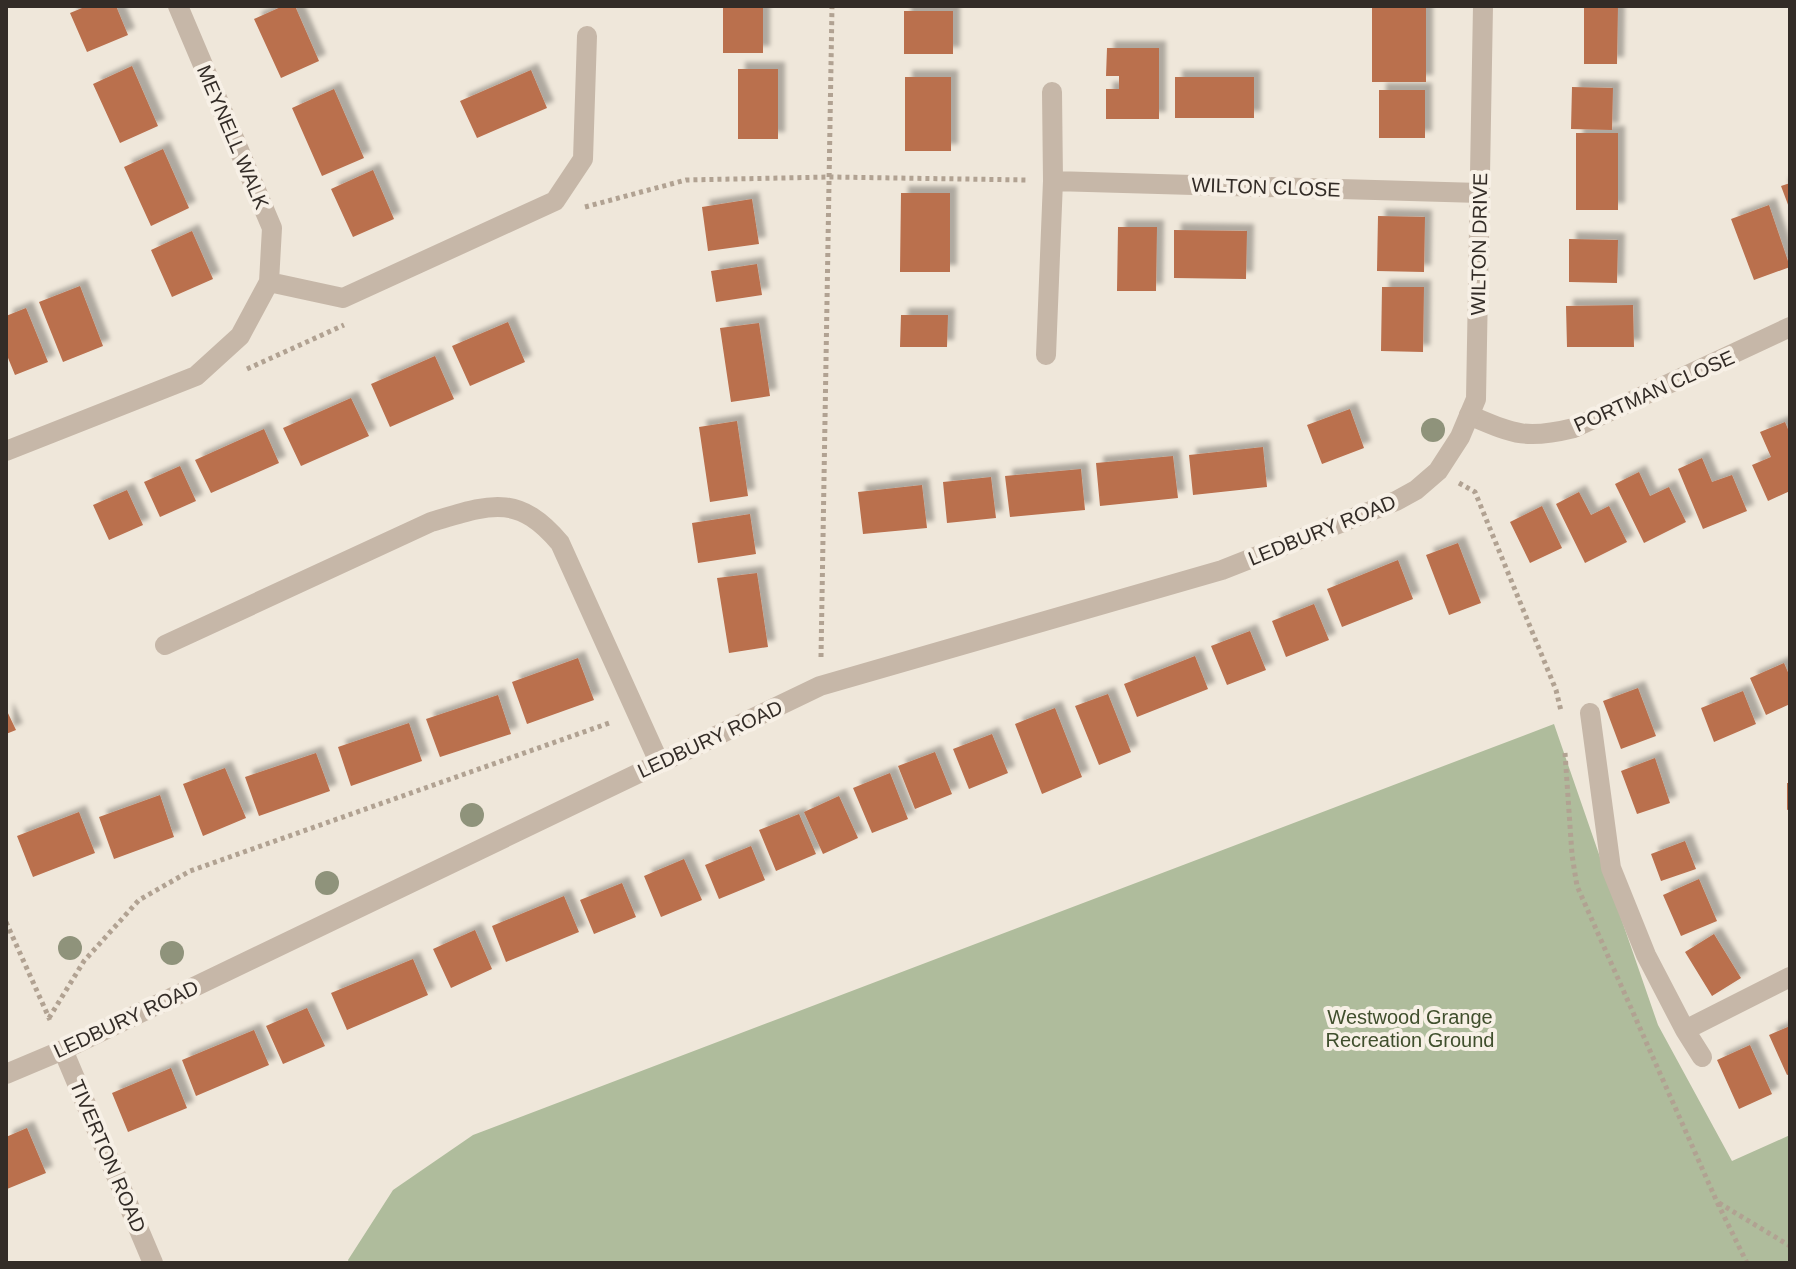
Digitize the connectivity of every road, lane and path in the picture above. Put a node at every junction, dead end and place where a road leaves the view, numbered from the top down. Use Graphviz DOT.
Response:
graph roads {
  1 [pos="178,6"];
  2 [pos="832,6"];
  3 [pos="1483,6"];
  4 [pos="587,36"];
  5 [pos="1052,92"];
  6 [pos="830,177"];
  7 [pos="1053,181"];
  8 [pos="1480,193"];
  9 [pos="555,201"];
  10 [pos="269,282"];
  11 [pos="351,322"];
  12 [pos="1790,327"];
  13 [pos="1046,355"];
  14 [pos="236,374"];
  15 [pos="1469,415"];
  16 [pos="6,451"];
  17 [pos="1438,471"];
  18 [pos="165,645"];
  19 [pos="820,686"];
  20 [pos="637,713"];
  21 [pos="1590,713"];
  22 [pos="659,762"];
  23 [pos="6,922"];
  24 [pos="1790,977"];
  25 [pos="49,1018"];
  26 [pos="1685,1030"];
  27 [pos="63,1050"];
  28 [pos="1702,1057"];
  29 [pos="6,1074"];
  30 [pos="1717,1202"];
  31 [pos="1790,1246"];
  32 [pos="153,1263"];
  1 -- 10 [label="street, MEYNELL WALK"];
  2 -- 6 [label="path"];
  3 -- 8 [label="street, WILTON DRIVE"];
  4 -- 9 [label="street"];
  5 -- 7 [label="street"];
  6 -- 7 [label="path"];
  6 -- 9 [label="path"];
  6 -- 19 [label="path"];
  7 -- 8 [label="street, WILTON CLOSE"];
  7 -- 13 [label="street"];
  8 -- 15 [label="street, WILTON DRIVE"];
  9 -- 10 [label="street"];
  10 -- 16 [label="street, MEYNELL WALK"];
  11 -- 14 [label="path"];
  12 -- 15 [label="street, PORTMAN CLOSE"];
  15 -- 17 [label="street, WILTON DRIVE"];
  17 -- 19 [label="street, LEDBURY ROAD"];
  18 -- 20 [label="street"];
  19 -- 22 [label="street, LEDBURY ROAD"];
  20 -- 22 [label="street"];
  20 -- 25 [label="path"];
  21 -- 26 [label="street"];
  22 -- 27 [label="street, LEDBURY ROAD"];
  23 -- 25 [label="path"];
  24 -- 26 [label="street"];
  25 -- 27 [label="path"];
  26 -- 28 [label="street"];
  27 -- 29 [label="street, LEDBURY ROAD"];
  27 -- 32 [label="street, TIVERTON ROAD"];
  30 -- 31 [label="path"];
}
